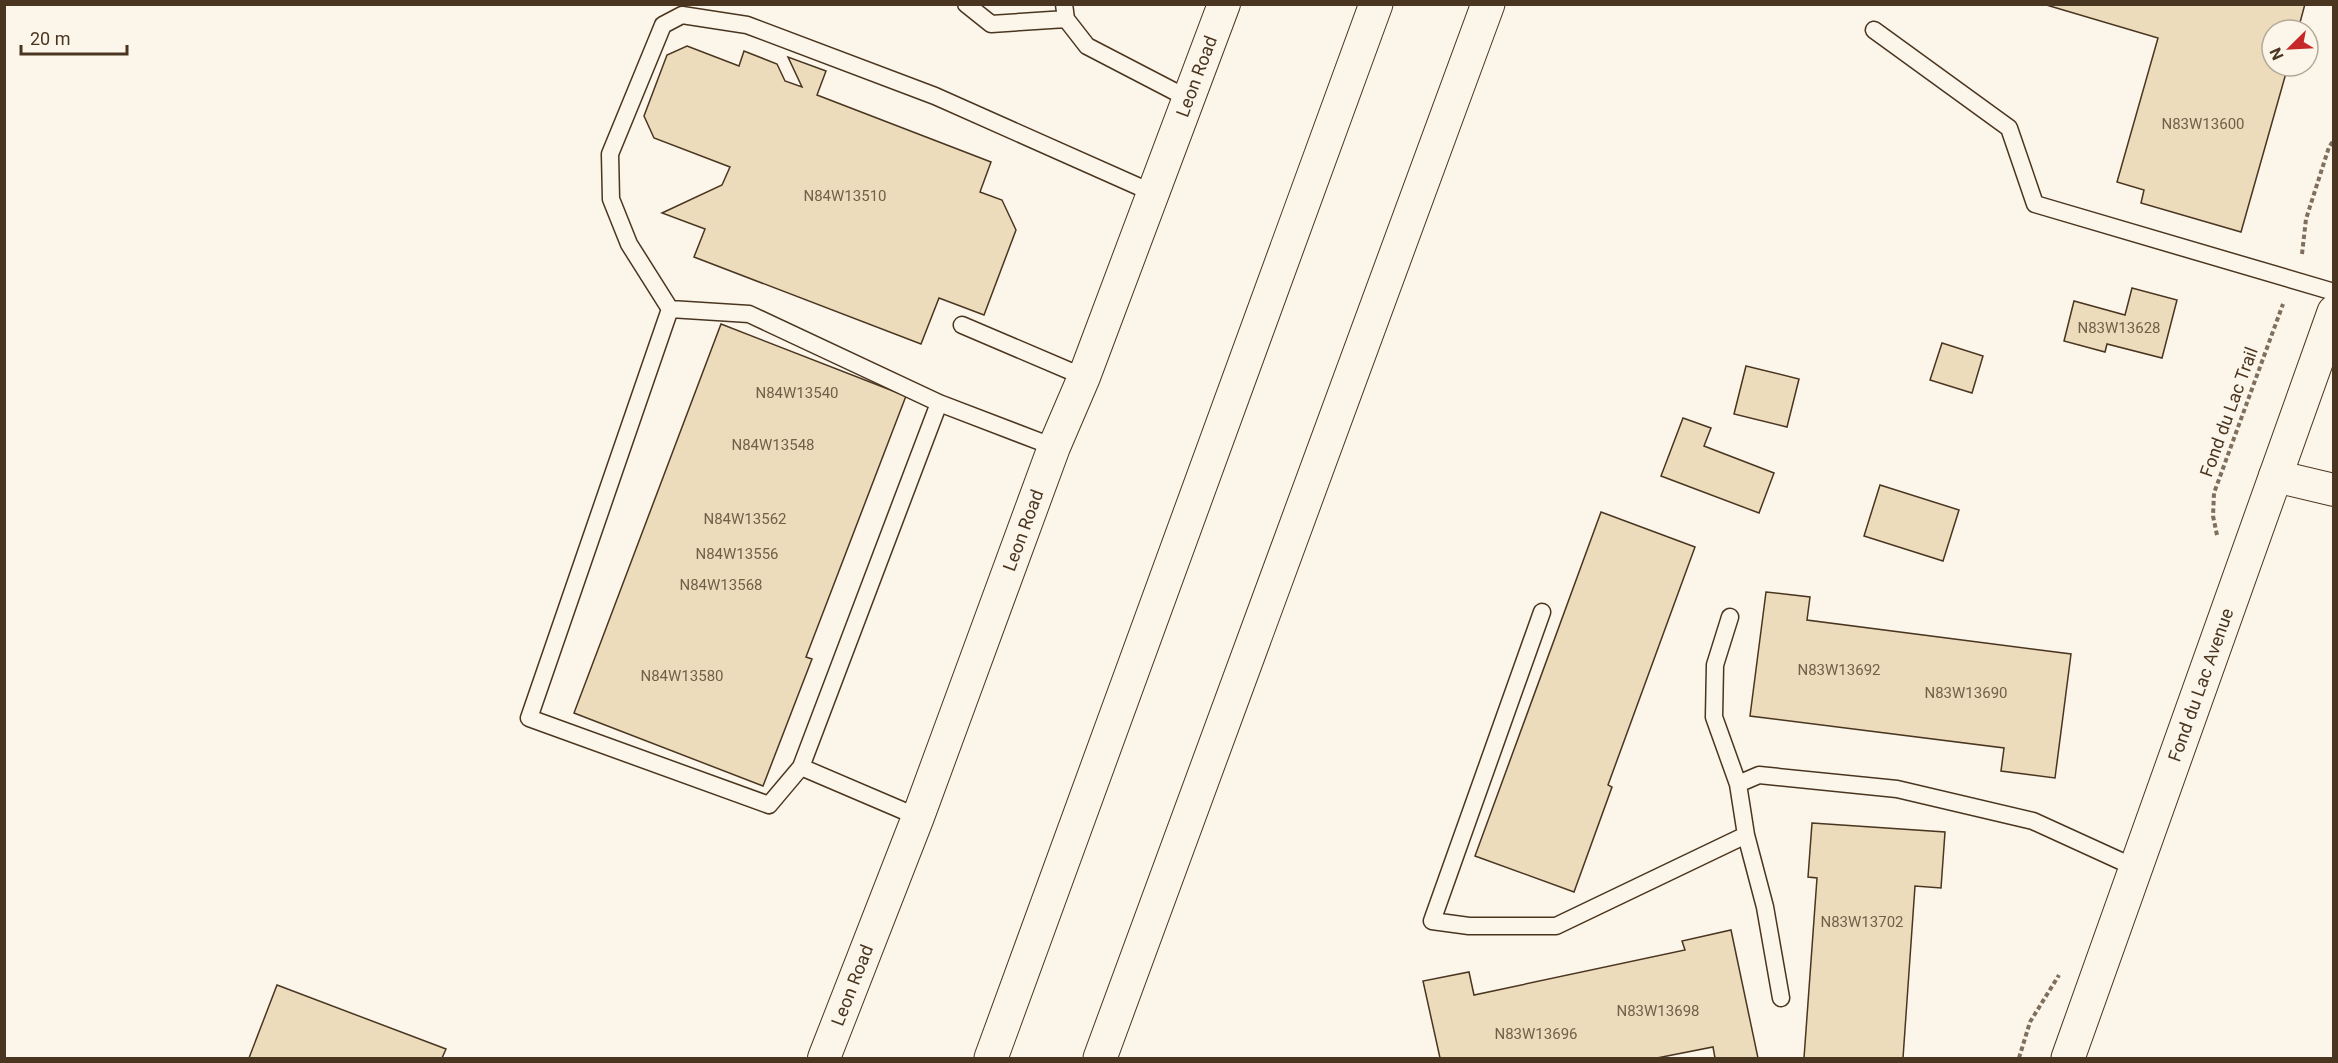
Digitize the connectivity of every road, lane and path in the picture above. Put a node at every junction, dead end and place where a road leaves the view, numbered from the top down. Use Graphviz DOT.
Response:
graph roads {
  1 [pos="966,4"];
  2 [pos="1224,4"];
  3 [pos="1376,4"];
  4 [pos="1488,4"];
  5 [pos="1065,12"];
  6 [pos="1874,30"];
  7 [pos="1189,99"];
  8 [pos="2334,140"];
  9 [pos="1154,193"];
  10 [pos="2292,280"];
  11 [pos="2334,292"];
  12 [pos="670,309"];
  13 [pos="2334,312"];
  14 [pos="962,325"];
  15 [pos="1084,377"];
  16 [pos="939,403"];
  17 [pos="1054,447"];
  18 [pos="2275,476"];
  19 [pos="2334,490"];
  20 [pos="2218,544"];
  21 [pos="1542,612"];
  22 [pos="1730,617"];
  23 [pos="801,767"];
  24 [pos="1738,784"];
  25 [pos="918,817"];
  26 [pos="1746,835"];
  27 [pos="2136,868"];
  28 [pos="2064,966"];
  29 [pos="1781,998"];
  30 [pos="824,1059"];
  31 [pos="991,1059"];
  32 [pos="1100,1059"];
  33 [pos="2019,1059"];
  34 [pos="2068,1059"];
  1 -- 5 [label="lane"];
  2 -- 7 [label="street, Leon Road"];
  3 -- 31 [label="main road"];
  4 -- 32 [label="main road"];
  5 -- 7 [label="lane"];
  6 -- 10 [label="lane"];
  7 -- 9 [label="street, Leon Road"];
  8 -- 10 [label="path, Fond du Lac Trail"];
  9 -- 12 [label="lane"];
  9 -- 15 [label="street, Leon Road"];
  10 -- 11 [label="lane"];
  10 -- 20 [label="path, Fond du Lac Trail"];
  12 -- 16 [label="lane"];
  12 -- 23 [label="lane"];
  13 -- 18 [label="main road, Fond du Lac Avenue"];
  14 -- 15 [label="lane"];
  15 -- 17 [label="street, Leon Road"];
  16 -- 17 [label="lane"];
  16 -- 23 [label="lane"];
  17 -- 25 [label="street, Leon Road"];
  18 -- 19 [label="street"];
  18 -- 27 [label="main road, Fond du Lac Avenue"];
  21 -- 26 [label="lane"];
  22 -- 24 [label="lane"];
  23 -- 25 [label="lane"];
  24 -- 26 [label="lane"];
  24 -- 27 [label="lane"];
  25 -- 30 [label="street, Leon Road"];
  26 -- 29 [label="lane"];
  27 -- 34 [label="main road, Fond du Lac Avenue"];
  28 -- 33 [label="path"];
}
